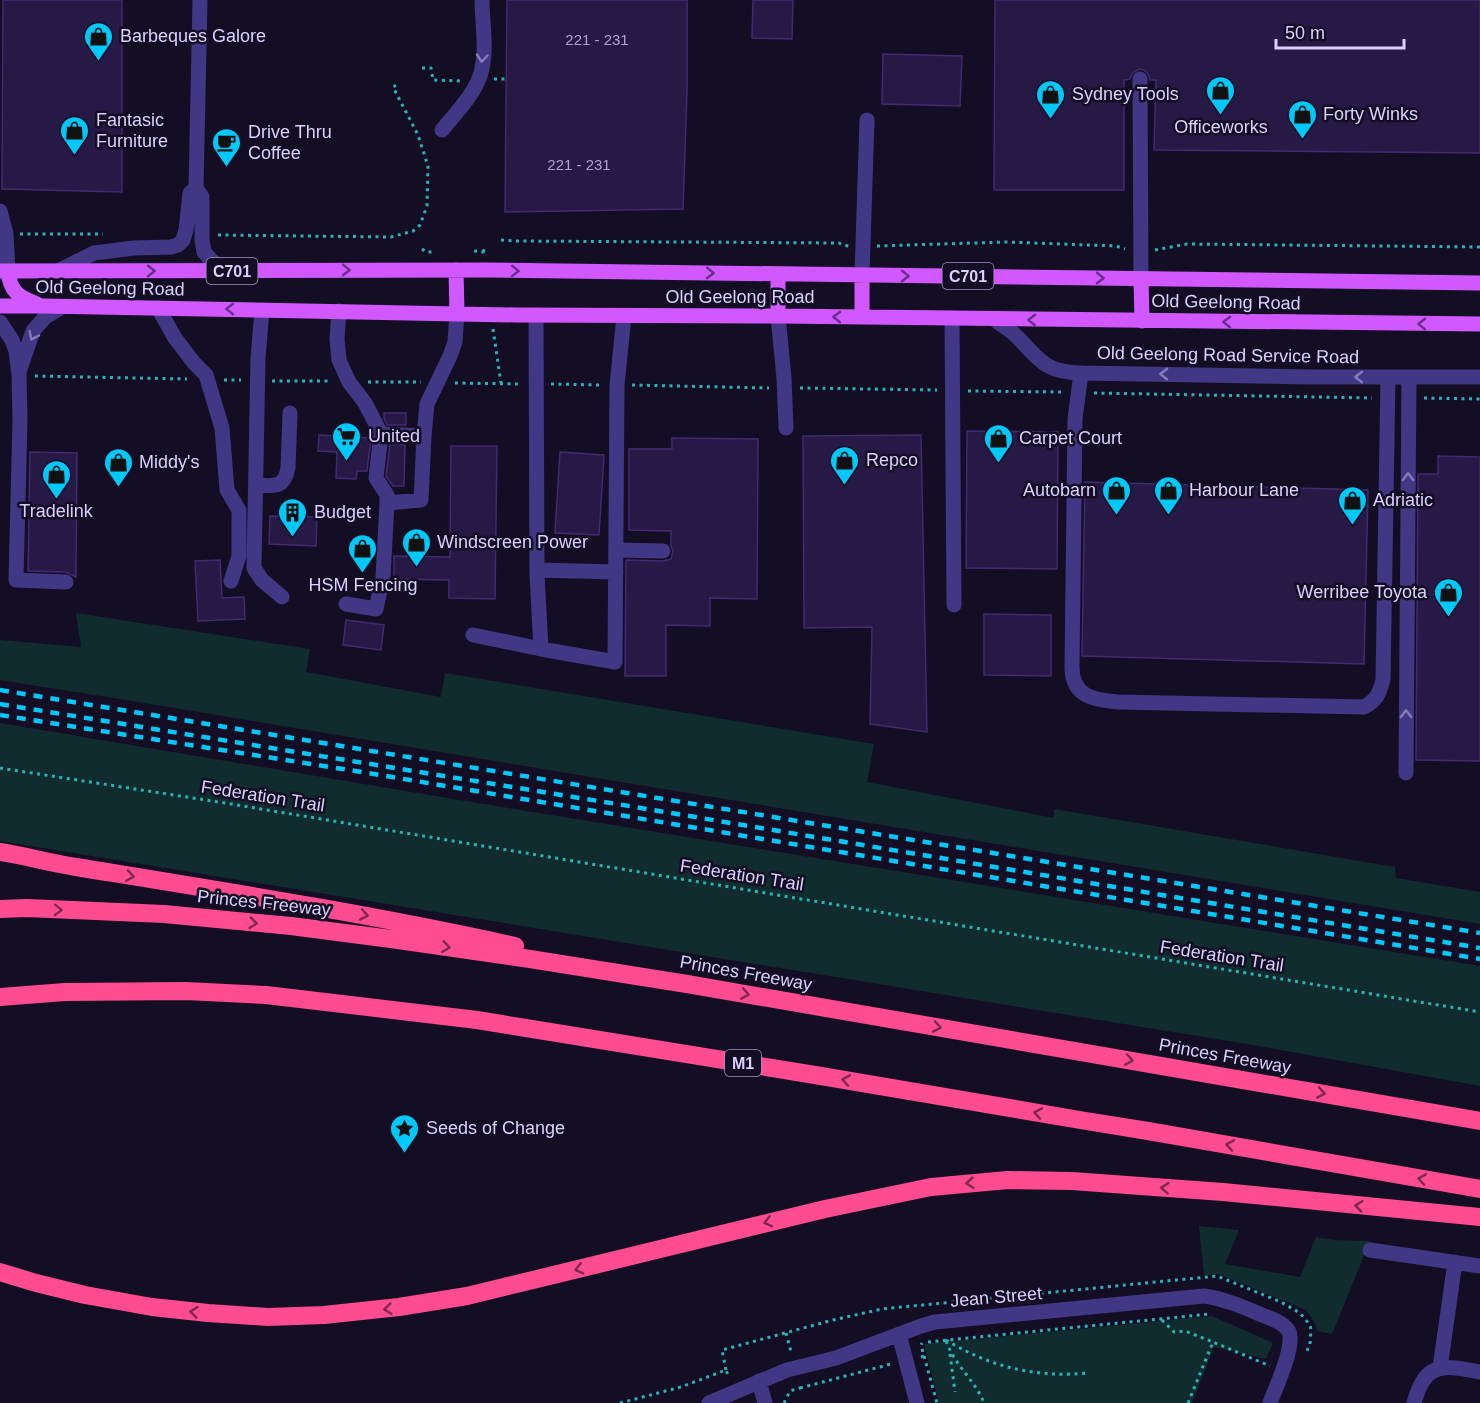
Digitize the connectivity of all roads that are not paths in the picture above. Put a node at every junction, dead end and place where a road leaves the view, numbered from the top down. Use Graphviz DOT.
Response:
graph roads {
  1 [pos="200,0"];
  2 [pos="482,0"];
  3 [pos="1140,79"];
  4 [pos="867,120"];
  5 [pos="442,130"];
  6 [pos="196,188"];
  7 [pos="0,211"];
  8 [pos="456,270"];
  9 [pos="4,271"];
  10 [pos="58,271"];
  11 [pos="227,271"];
  12 [pos="778,274"];
  13 [pos="862,275"];
  14 [pos="1141,279"];
  15 [pos="1480,282"];
  16 [pos="0,306"];
  17 [pos="43,306"];
  18 [pos="62,307"];
  19 [pos="159,308"];
  20 [pos="262,310"];
  21 [pos="339,311"];
  22 [pos="457,313"];
  23 [pos="536,315"];
  24 [pos="624,316"];
  25 [pos="778,316"];
  26 [pos="862,317"];
  27 [pos="952,318"];
  28 [pos="994,319"];
  29 [pos="1142,321"];
  30 [pos="0,322"];
  31 [pos="1480,324"];
  32 [pos="1081,373"];
  33 [pos="18,375"];
  34 [pos="1388,377"];
  35 [pos="1409,377"];
  36 [pos="1480,377"];
  37 [pos="290,413"];
  38 [pos="786,428"];
  39 [pos="381,434"];
  40 [pos="424,436"];
  41 [pos="255,485"];
  42 [pos="387,503"];
  43 [pos="616,550"];
  44 [pos="663,551"];
  45 [pos="537,570"];
  46 [pos="616,572"];
  47 [pos="231,581"];
  48 [pos="66,582"];
  49 [pos="282,597"];
  50 [pos="345,604"];
  51 [pos="954,605"];
  52 [pos="473,635"];
  53 [pos="541,649"];
  54 [pos="1406,772"];
  55 [pos="0,852"];
  56 [pos="0,863"];
  57 [pos="72,867"];
  58 [pos="0,909"];
  59 [pos="687,984"];
  60 [pos="0,997"];
  61 [pos="1480,1121"];
  62 [pos="1480,1189"];
  63 [pos="1480,1217"];
  64 [pos="1370,1250"];
  65 [pos="1455,1262"];
  66 [pos="1480,1266"];
  67 [pos="0,1272"];
  68 [pos="899,1334"];
  69 [pos="1440,1368"];
  70 [pos="1480,1372"];
  71 [pos="759,1382"];
  72 [pos="709,1403"];
  73 [pos="765,1403"];
  74 [pos="917,1403"];
  75 [pos="1270,1403"];
  76 [pos="1414,1403"];
  1 -- 6 [label="street"];
  2 -- 5 [label="street, one-way"];
  3 -- 14 [label="street"];
  4 -- 13 [label="street"];
  6 -- 10 [label="street"];
  6 -- 11 [label="street"];
  7 -- 9 [label="street"];
  11 -- 8 [label="main road, Old Geelong Road / C701, one-way"];
  8 -- 12 [label="main road, Old Geelong Road / C701, one-way"];
  8 -- 22 [label="main road"];
  9 -- 10 [label="main road, Old Geelong Road / C701"];
  9 -- 17 [label="main road"];
  10 -- 11 [label="main road, Old Geelong Road / C701, one-way"];
  12 -- 13 [label="main road, Old Geelong Road / C701"];
  12 -- 25 [label="main road"];
  13 -- 14 [label="main road, Old Geelong Road / C701, one-way"];
  13 -- 26 [label="main road"];
  14 -- 15 [label="main road, Old Geelong Road / C701"];
  14 -- 29 [label="main road"];
  16 -- 17 [label="main road, Old Geelong Road / C701"];
  17 -- 18 [label="main road, Old Geelong Road / C701"];
  18 -- 19 [label="main road, Old Geelong Road / C701"];
  18 -- 33 [label="street, one-way"];
  20 -- 19 [label="main road, Old Geelong Road / C701, one-way"];
  19 -- 47 [label="street"];
  20 -- 21 [label="main road, Old Geelong Road / C701"];
  20 -- 41 [label="street"];
  21 -- 22 [label="main road, Old Geelong Road / C701"];
  21 -- 39 [label="street"];
  22 -- 23 [label="main road, Old Geelong Road / C701"];
  22 -- 40 [label="street"];
  23 -- 24 [label="main road, Old Geelong Road / C701"];
  23 -- 45 [label="street"];
  24 -- 25 [label="main road, Old Geelong Road / C701"];
  24 -- 43 [label="street"];
  26 -- 25 [label="main road, Old Geelong Road / C701, one-way"];
  25 -- 38 [label="street"];
  26 -- 27 [label="main road, Old Geelong Road / C701"];
  27 -- 28 [label="main road, Old Geelong Road / C701"];
  27 -- 51 [label="street"];
  29 -- 28 [label="main road, Old Geelong Road / C701, one-way"];
  28 -- 32 [label="street, Old Geelong Road Service Road"];
  31 -- 29 [label="main road, Old Geelong Road / C701, one-way"];
  30 -- 33 [label="street"];
  34 -- 32 [label="street, Old Geelong Road Service Road, one-way"];
  32 -- 34 [label="street"];
  33 -- 48 [label="street"];
  34 -- 35 [label="street, Old Geelong Road Service Road"];
  35 -- 36 [label="street, Old Geelong Road Service Road"];
  54 -- 35 [label="street, one-way"];
  37 -- 41 [label="street"];
  39 -- 40 [label="street"];
  39 -- 42 [label="street"];
  40 -- 42 [label="street"];
  41 -- 49 [label="street"];
  42 -- 50 [label="street"];
  43 -- 44 [label="street"];
  43 -- 46 [label="street"];
  45 -- 46 [label="street"];
  45 -- 53 [label="street"];
  46 -- 53 [label="street"];
  52 -- 53 [label="street"];
  55 -- 57 [label="highway"];
  56 -- 57 [label="highway"];
  57 -- 59 [label="highway, one-way"];
  58 -- 59 [label="highway, Princes Freeway, one-way"];
  59 -- 61 [label="highway, Princes Freeway, one-way"];
  62 -- 60 [label="highway, M1, one-way"];
  63 -- 67 [label="highway, one-way"];
  64 -- 65 [label="street"];
  65 -- 66 [label="street"];
  65 -- 69 [label="street"];
  68 -- 71 [label="street, Jean Street"];
  68 -- 74 [label="street"];
  68 -- 75 [label="street, Jean Street"];
  69 -- 70 [label="street"];
  69 -- 76 [label="street"];
  71 -- 72 [label="street, Jean Street"];
  71 -- 73 [label="street"];
}
